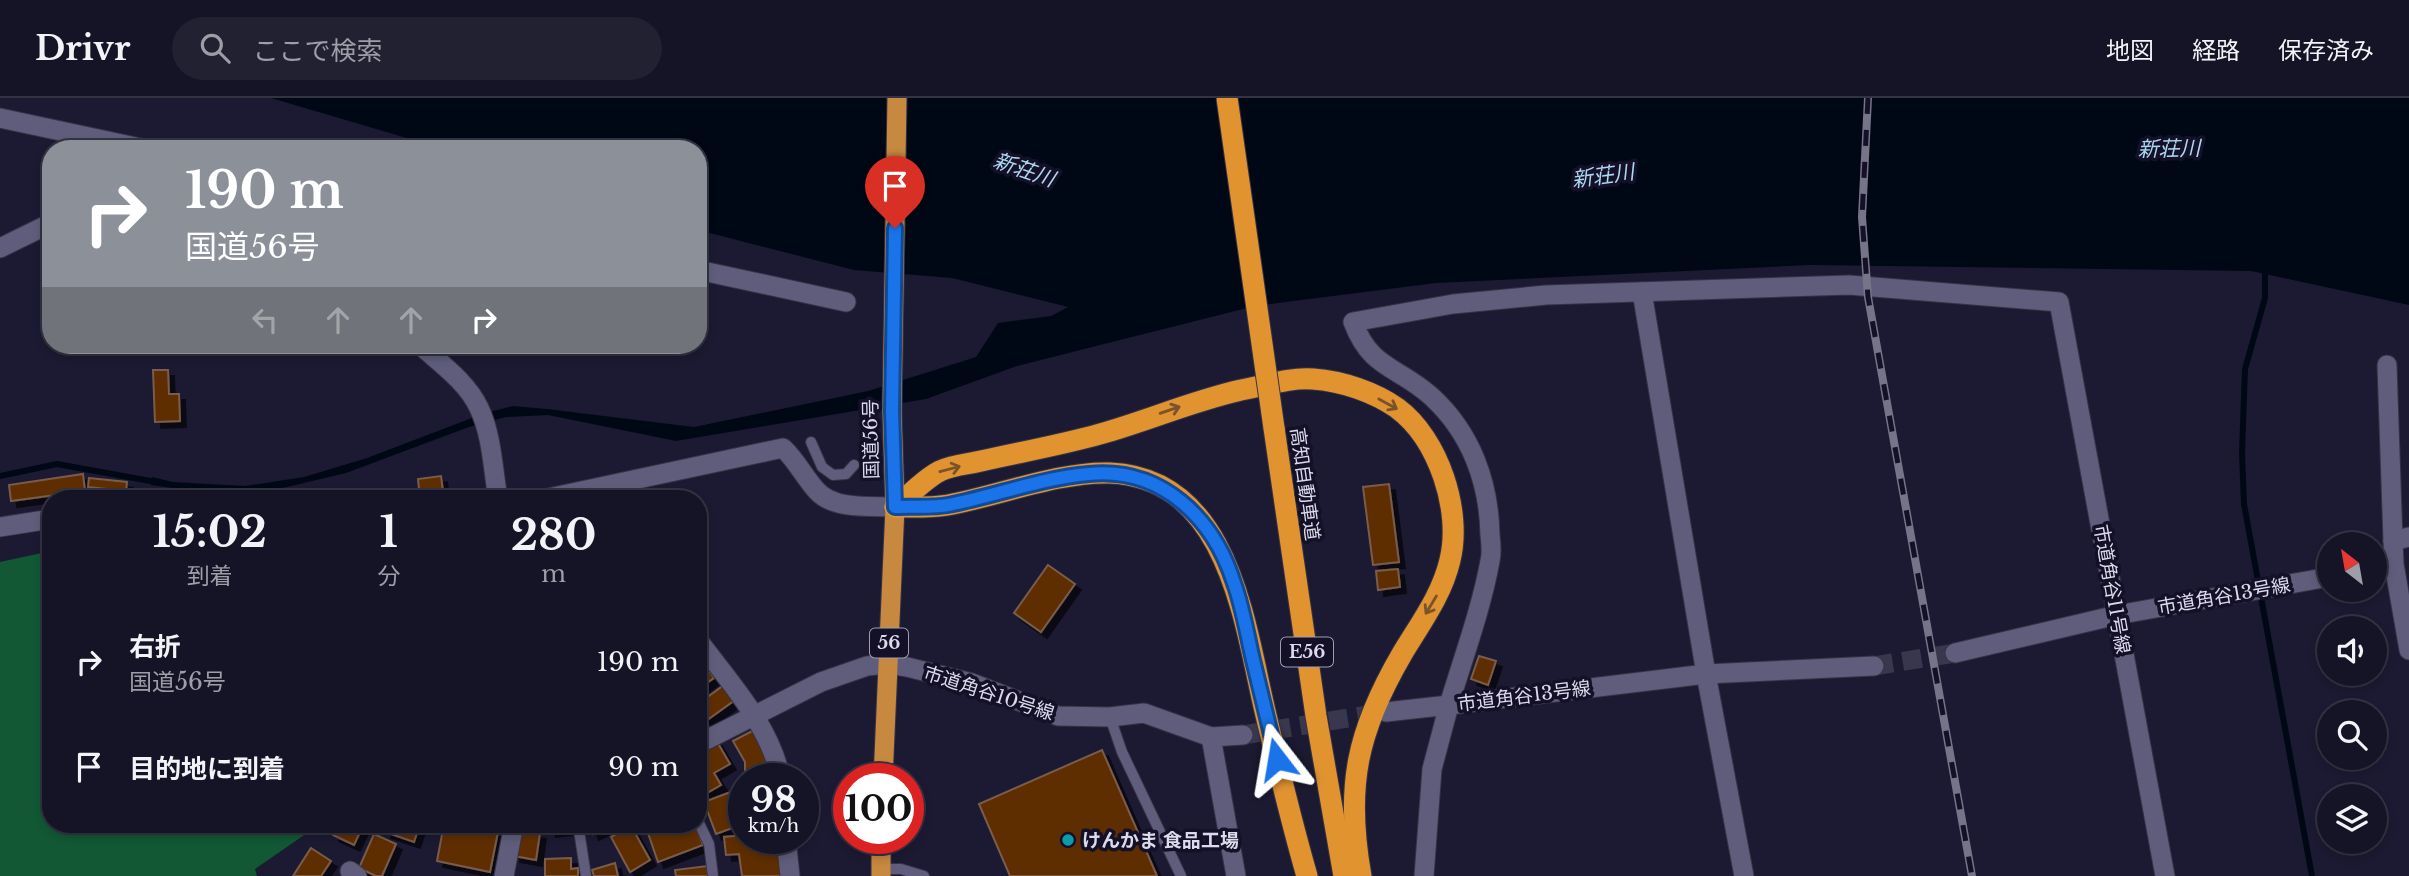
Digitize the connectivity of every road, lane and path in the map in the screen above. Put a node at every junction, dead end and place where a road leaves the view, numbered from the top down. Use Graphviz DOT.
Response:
graph roads {
  1 [pos="897,98"];
  2 [pos="1227,98"];
  3 [pos="0,118"];
  4 [pos="103,140"];
  5 [pos="42,227"];
  6 [pos="0,248"];
  7 [pos="707,272"];
  8 [pos="1642,292"];
  9 [pos="846,302"];
  10 [pos="429,354"];
  11 [pos="2387,365"];
  12 [pos="811,442"];
  13 [pos="854,465"];
  14 [pos="496,490"];
  15 [pos="611,490"];
  16 [pos="895,507"];
  17 [pos="42,520"];
  18 [pos="0,527"];
  19 [pos="2401,539"];
  20 [pos="2387,561"];
  21 [pos="2387,576"];
  22 [pos="2317,579"];
  23 [pos="2117,615"];
  24 [pos="2409,650"];
  25 [pos="707,652"];
  26 [pos="1955,653"];
  27 [pos="888,664"];
  28 [pos="1874,666"];
  29 [pos="1706,674"];
  30 [pos="1449,705"];
  31 [pos="1386,712"];
  32 [pos="754,715"];
  33 [pos="1110,718"];
  34 [pos="1243,735"];
  35 [pos="1211,737"];
  36 [pos="707,739"];
  37 [pos="776,763"];
  38 [pos="884,763"];
  39 [pos="512,833"];
  40 [pos="579,833"];
  41 [pos="704,833"];
  42 [pos="788,854"];
  43 [pos="881,854"];
  44 [pos="881,872"];
  45 [pos="504,876"];
  46 [pos="586,876"];
  47 [pos="713,876"];
  48 [pos="790,876"];
  49 [pos="924,876"];
  50 [pos="1181,876"];
  51 [pos="1236,876"];
  52 [pos="1307,876"];
  53 [pos="1344,876"];
  54 [pos="1361,876"];
  55 [pos="1424,876"];
  56 [pos="1744,876"];
  57 [pos="2165,876"];
  1 -- 16 [label="highway, 国道56号 / 56"];
  2 -- 53 [label="highway, 高知自動車道 / E56, bridge"];
  3 -- 4 [label="street"];
  5 -- 6 [label="street"];
  7 -- 9 [label="street"];
  8 -- 23 [label="street, 市道角谷11号線"];
  8 -- 29 [label="street"];
  8 -- 30 [label="street, 市道角谷13号線"];
  10 -- 14 [label="street"];
  11 -- 19 [label="street"];
  12 -- 13 [label="lane"];
  15 -- 16 [label="street"];
  16 -- 27 [label="highway, 国道56号 / 56"];
  16 -- 52 [label="highway"];
  16 -- 54 [label="highway, one-way"];
  17 -- 18 [label="street"];
  19 -- 20 [label="street"];
  21 -- 24 [label="street"];
  22 -- 23 [label="street, 市道角谷13号線"];
  23 -- 26 [label="street, 市道角谷13号線"];
  23 -- 57 [label="street, 市道角谷11号線"];
  25 -- 32 [label="street"];
  27 -- 32 [label="street"];
  27 -- 33 [label="street, 市道角谷10号線"];
  27 -- 38 [label="highway, 国道56号 / 56"];
  28 -- 29 [label="street, 市道角谷13号線"];
  29 -- 30 [label="street, 市道角谷13号線"];
  29 -- 56 [label="street"];
  30 -- 31 [label="street"];
  30 -- 55 [label="street"];
  32 -- 36 [label="street"];
  32 -- 37 [label="street"];
  33 -- 35 [label="street, 市道角谷10号線"];
  33 -- 50 [label="lane"];
  34 -- 35 [label="street"];
  35 -- 51 [label="street"];
  39 -- 45 [label="street"];
  40 -- 46 [label="lane"];
  41 -- 47 [label="lane"];
  42 -- 48 [label="street"];
  43 -- 44 [label="highway"];
  44 -- 49 [label="lane"];
}
